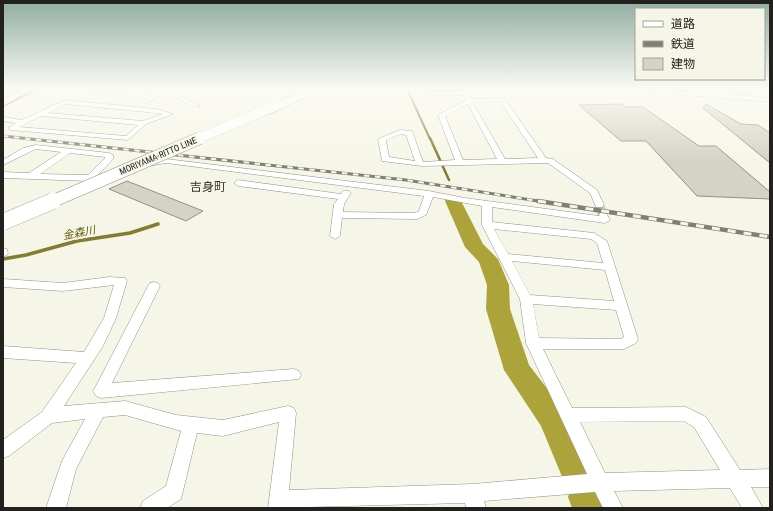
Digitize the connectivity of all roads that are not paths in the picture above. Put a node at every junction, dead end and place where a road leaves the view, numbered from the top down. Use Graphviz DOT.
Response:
graph roads {
  1 [pos="165,113"];
  2 [pos="252,113"];
  3 [pos="259,113"];
  4 [pos="268,113"];
  5 [pos="443,113"];
  6 [pos="476,113"];
  7 [pos="511,113"];
  8 [pos="41,114"];
  9 [pos="3,119"];
  10 [pos="22,122"];
  11 [pos="144,123"];
  12 [pos="243,124"];
  13 [pos="192,146"];
  14 [pos="68,151"];
  15 [pos="543,160"];
  16 [pos="460,162"];
  17 [pos="503,162"];
  18 [pos="3,163"];
  19 [pos="420,163"];
  20 [pos="3,175"];
  21 [pos="31,176"];
  22 [pos="88,180"];
  23 [pos="238,183"];
  24 [pos="352,184"];
  25 [pos="100,185"];
  26 [pos="429,194"];
  27 [pos="343,197"];
  28 [pos="487,204"];
  29 [pos="599,205"];
  30 [pos="337,215"];
  31 [pos="603,215"];
  32 [pos="3,216"];
  33 [pos="3,222"];
  34 [pos="487,225"];
  35 [pos="3,228"];
  36 [pos="334,236"];
  37 [pos="505,257"];
  38 [pos="610,267"];
  39 [pos="3,283"];
  40 [pos="154,286"];
  41 [pos="526,299"];
  42 [pos="621,306"];
  43 [pos="533,343"];
  44 [pos="3,352"];
  45 [pos="88,358"];
  46 [pos="294,375"];
  47 [pos="98,410"];
  48 [pos="569,415"];
  49 [pos="48,417"];
  50 [pos="191,425"];
  51 [pos="3,450"];
  52 [pos="770,478"];
  53 [pos="735,479"];
  54 [pos="601,482"];
  55 [pos="475,500"];
  56 [pos="279,504"];
  57 [pos="56,508"];
  58 [pos="150,508"];
  59 [pos="613,508"];
  60 [pos="753,508"];
  1 -- 11 [label="street"];
  2 -- 12 [label="street"];
  3 -- 33 [label="main road, MORIYAMA-RITTO LINE, bridge"];
  4 -- 12 [label="street"];
  5 -- 16 [label="street"];
  6 -- 17 [label="street"];
  7 -- 15 [label="street"];
  8 -- 10 [label="street"];
  8 -- 11 [label="street"];
  9 -- 10 [label="street"];
  10 -- 11 [label="street"];
  12 -- 13 [label="street"];
  14 -- 18 [label="street"];
  14 -- 21 [label="street"];
  14 -- 22 [label="street"];
  15 -- 17 [label="street"];
  15 -- 29 [label="street"];
  16 -- 17 [label="street"];
  16 -- 19 [label="street"];
  19 -- 19 [label="street"];
  20 -- 21 [label="street"];
  21 -- 22 [label="street"];
  22 -- 25 [label="street"];
  22 -- 32 [label="street"];
  23 -- 27 [label="street"];
  24 -- 25 [label="street"];
  24 -- 26 [label="street"];
  24 -- 27 [label="street"];
  25 -- 35 [label="street"];
  26 -- 28 [label="street"];
  26 -- 30 [label="street"];
  27 -- 30 [label="street"];
  28 -- 31 [label="street"];
  28 -- 34 [label="street"];
  30 -- 36 [label="street"];
  34 -- 37 [label="street"];
  34 -- 38 [label="street"];
  37 -- 38 [label="street"];
  37 -- 41 [label="street"];
  38 -- 42 [label="street"];
  39 -- 45 [label="street"];
  40 -- 46 [label="street"];
  41 -- 42 [label="street"];
  41 -- 43 [label="street"];
  42 -- 43 [label="street"];
  43 -- 48 [label="street"];
  44 -- 45 [label="street"];
  45 -- 49 [label="street"];
  47 -- 49 [label="street"];
  47 -- 50 [label="street"];
  47 -- 57 [label="street"];
  48 -- 53 [label="street"];
  48 -- 54 [label="street"];
  49 -- 51 [label="street"];
  50 -- 56 [label="street"];
  50 -- 58 [label="street"];
  52 -- 53 [label="street"];
  53 -- 54 [label="street"];
  53 -- 60 [label="street"];
  54 -- 55 [label="street"];
  54 -- 59 [label="street"];
  55 -- 56 [label="street"];
}
